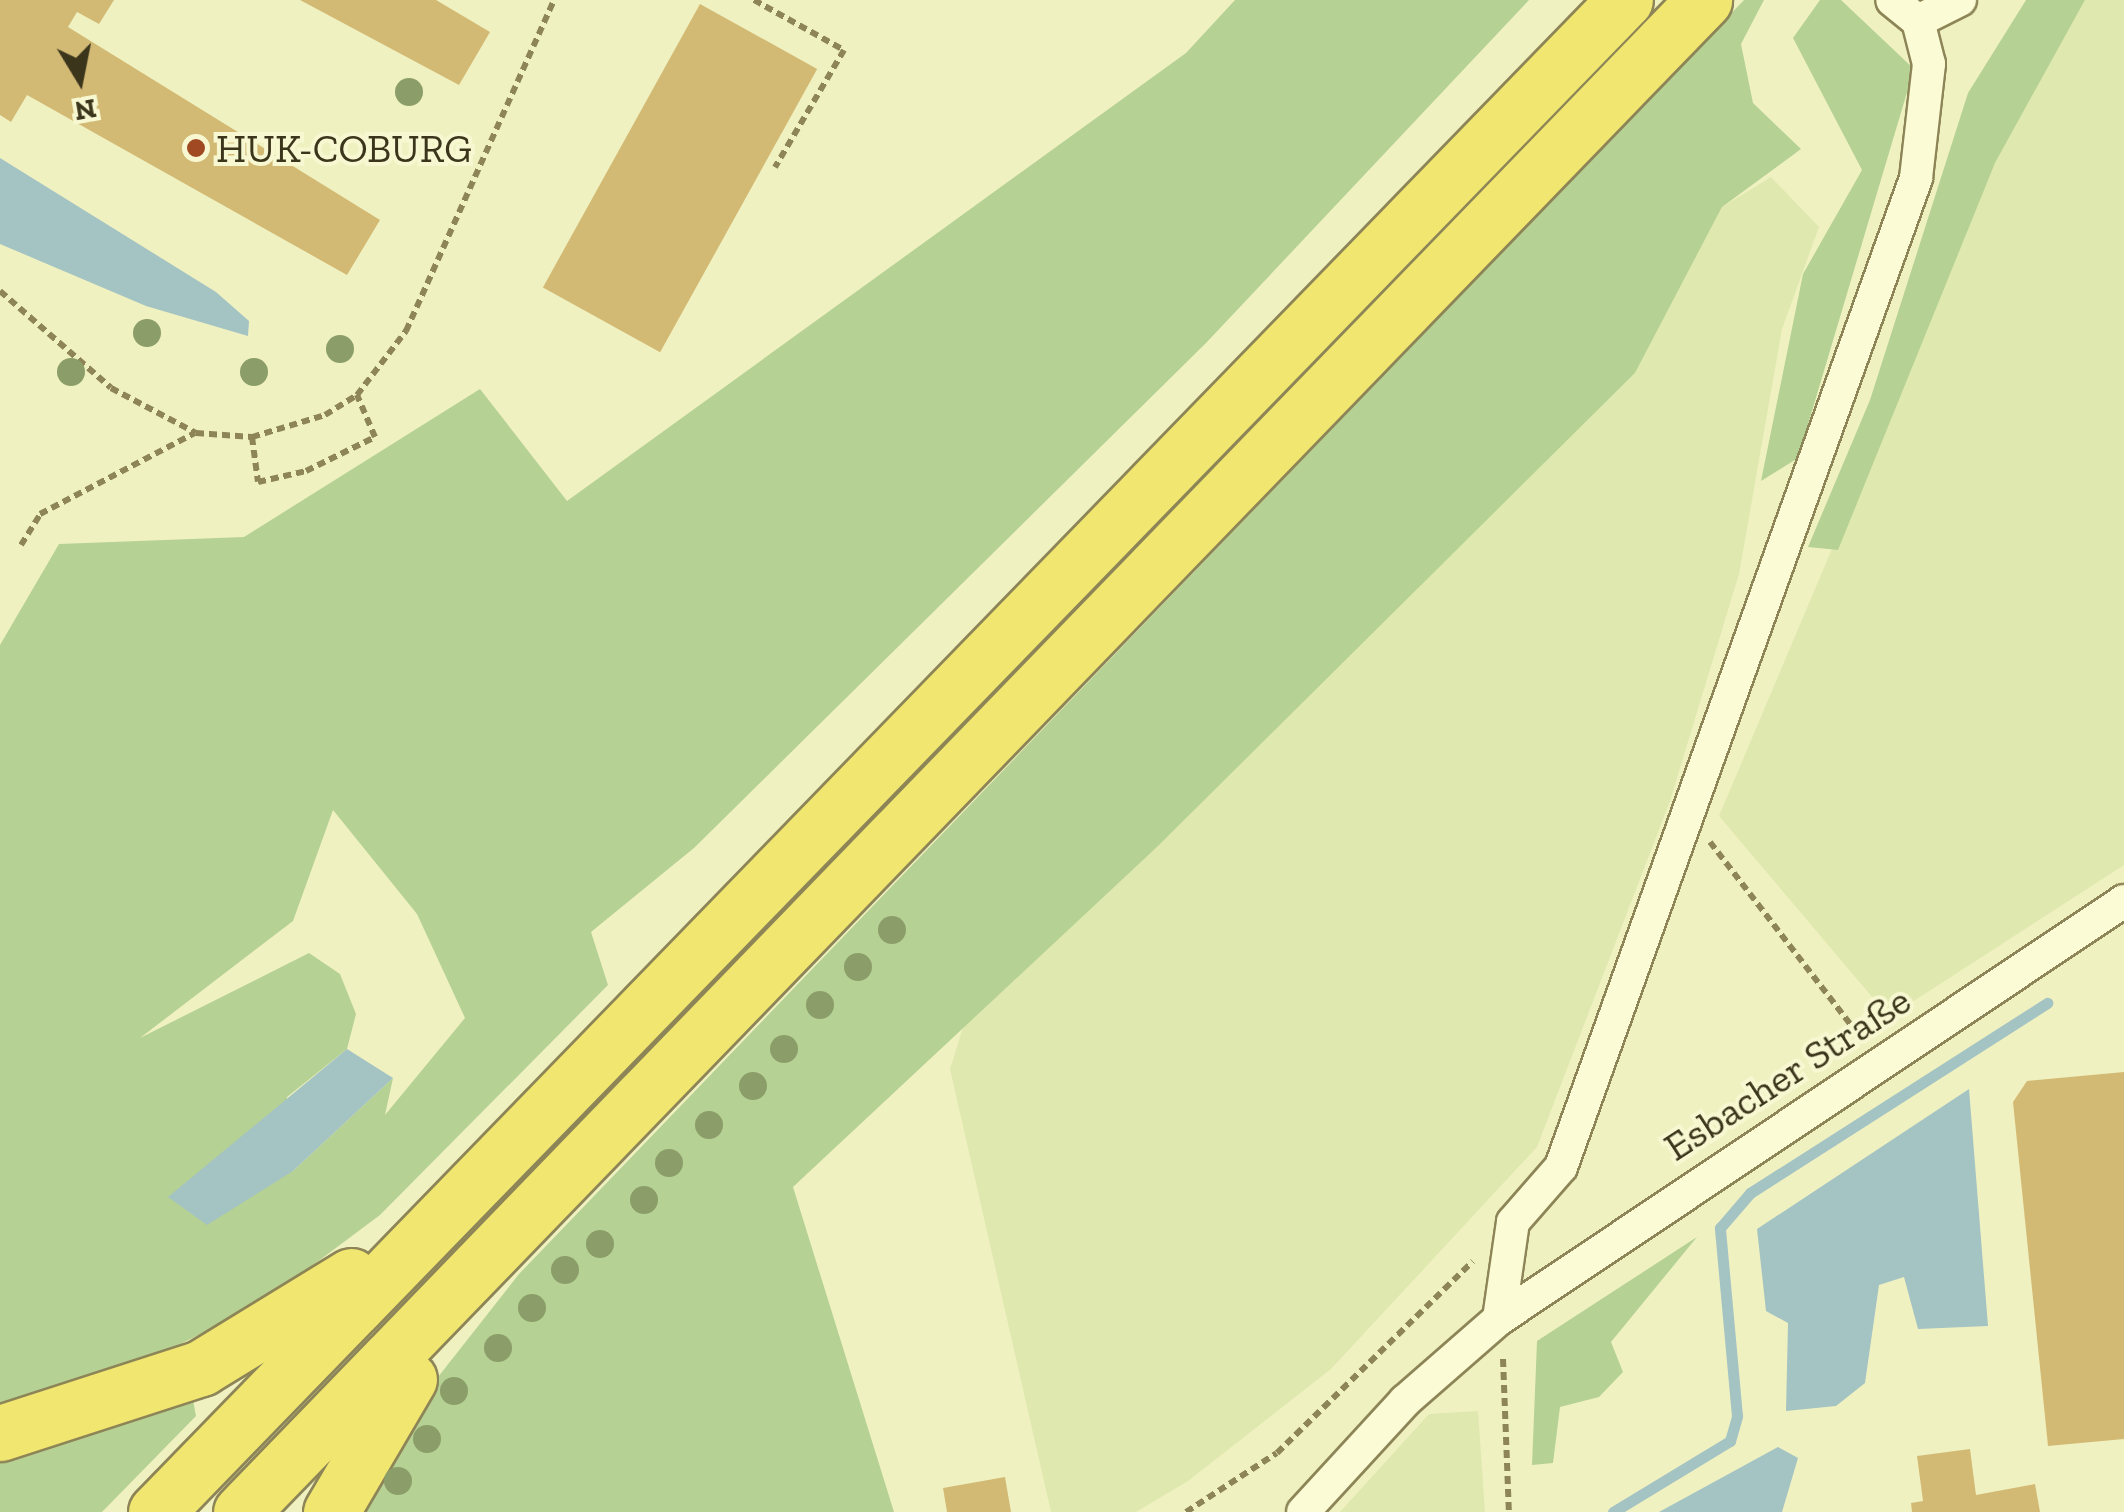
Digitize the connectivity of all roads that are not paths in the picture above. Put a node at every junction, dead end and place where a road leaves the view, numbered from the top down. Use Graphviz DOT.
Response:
graph roads {
  1 [pos="1625,0"];
  2 [pos="1704,0"];
  3 [pos="1892,0"];
  4 [pos="1960,0"];
  5 [pos="1918,21"];
  6 [pos="2124,901"];
  7 [pos="442,1210"];
  8 [pos="494,1258"];
  9 [pos="1499,1319"];
  10 [pos="0,1433"];
  11 [pos="156,1512"];
  12 [pos="241,1512"];
  13 [pos="331,1512"];
  14 [pos="1303,1512"];
  1 -- 7 [label="highway"];
  2 -- 8 [label="highway"];
  3 -- 5 [label="street"];
  4 -- 5 [label="street"];
  5 -- 9 [label="street"];
  6 -- 9 [label="street, Esbacher Straße"];
  7 -- 10 [label="highway"];
  7 -- 11 [label="highway"];
  8 -- 12 [label="highway"];
  8 -- 13 [label="highway"];
  9 -- 14 [label="street, Esbacher Straße"];
}
